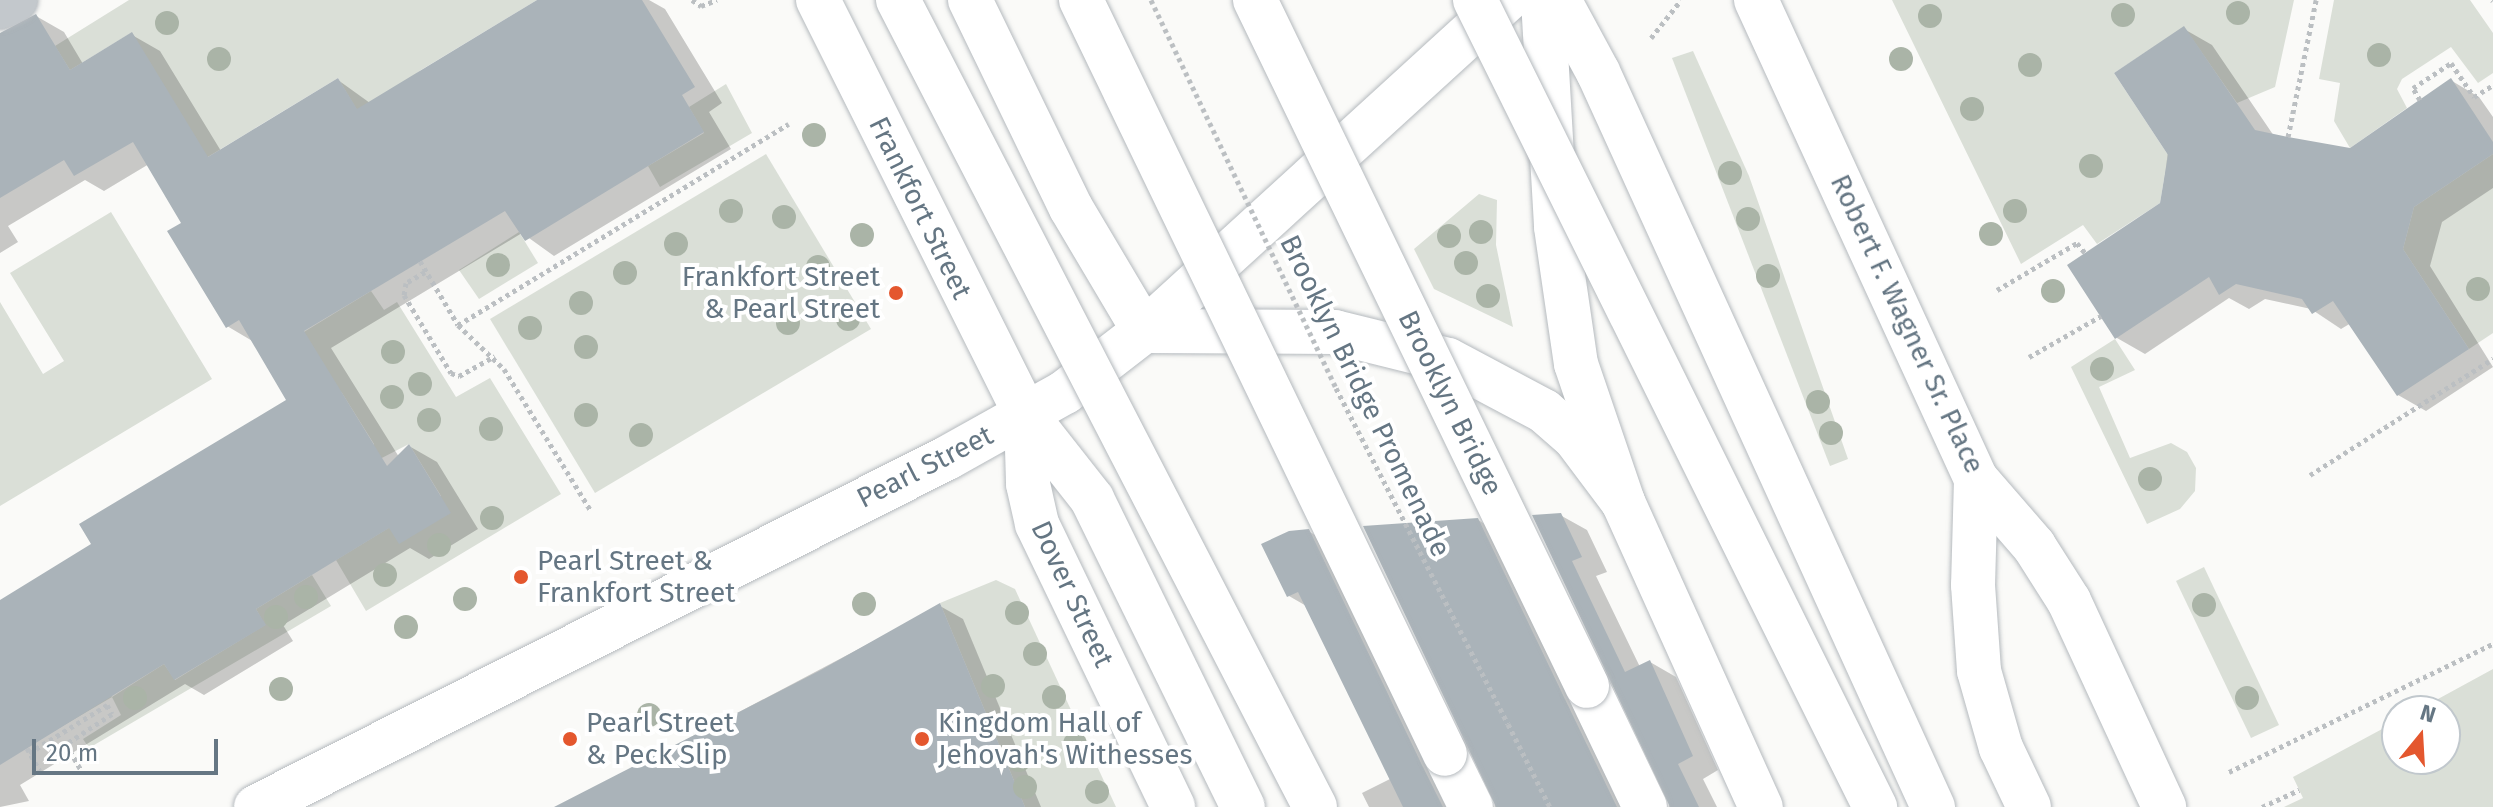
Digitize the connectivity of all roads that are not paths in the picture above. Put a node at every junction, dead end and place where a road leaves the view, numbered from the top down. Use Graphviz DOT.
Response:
graph roads {
  1 [pos="15,0"];
  2 [pos="818,0"];
  3 [pos="898,0"];
  4 [pos="970,0"];
  5 [pos="1081,0"];
  6 [pos="1255,0"];
  7 [pos="1475,0"];
  8 [pos="1507,0"];
  9 [pos="1543,0"];
  10 [pos="1559,0"];
  11 [pos="1756,0"];
  12 [pos="0,7"];
  13 [pos="1144,331"];
  14 [pos="1026,415"];
  15 [pos="1976,479"];
  16 [pos="1623,502"];
  17 [pos="1757,797"];
  18 [pos="256,807"];
  19 [pos="1173,807"];
  20 [pos="1243,807"];
  21 [pos="1315,807"];
  22 [pos="1471,807"];
  23 [pos="1645,807"];
  24 [pos="1875,807"];
  25 [pos="1933,807"];
  26 [pos="2029,807"];
  27 [pos="2164,807"];
  1 -- 12 [label="street"];
  2 -- 14 [label="main road, Frankfort Street"];
  3 -- 21 [label="main road, bridge"];
  4 -- 13 [label="main road"];
  5 -- 22 [label="main road, bridge"];
  6 -- 23 [label="main road, Brooklyn Bridge, bridge"];
  7 -- 24 [label="main road, bridge"];
  8 -- 13 [label="main road, Pearl Street"];
  9 -- 16 [label="main road"];
  10 -- 25 [label="main road"];
  11 -- 15 [label="main road, Robert F. Wagner Sr. Place"];
  13 -- 14 [label="main road, Pearl Street"];
  13 -- 16 [label="main road"];
  14 -- 18 [label="main road, Pearl Street"];
  14 -- 19 [label="main road, Dover Street"];
  14 -- 20 [label="main road"];
  15 -- 26 [label="main road"];
  15 -- 27 [label="main road, Robert F. Wagner Sr. Place"];
  16 -- 17 [label="main road"];
}
